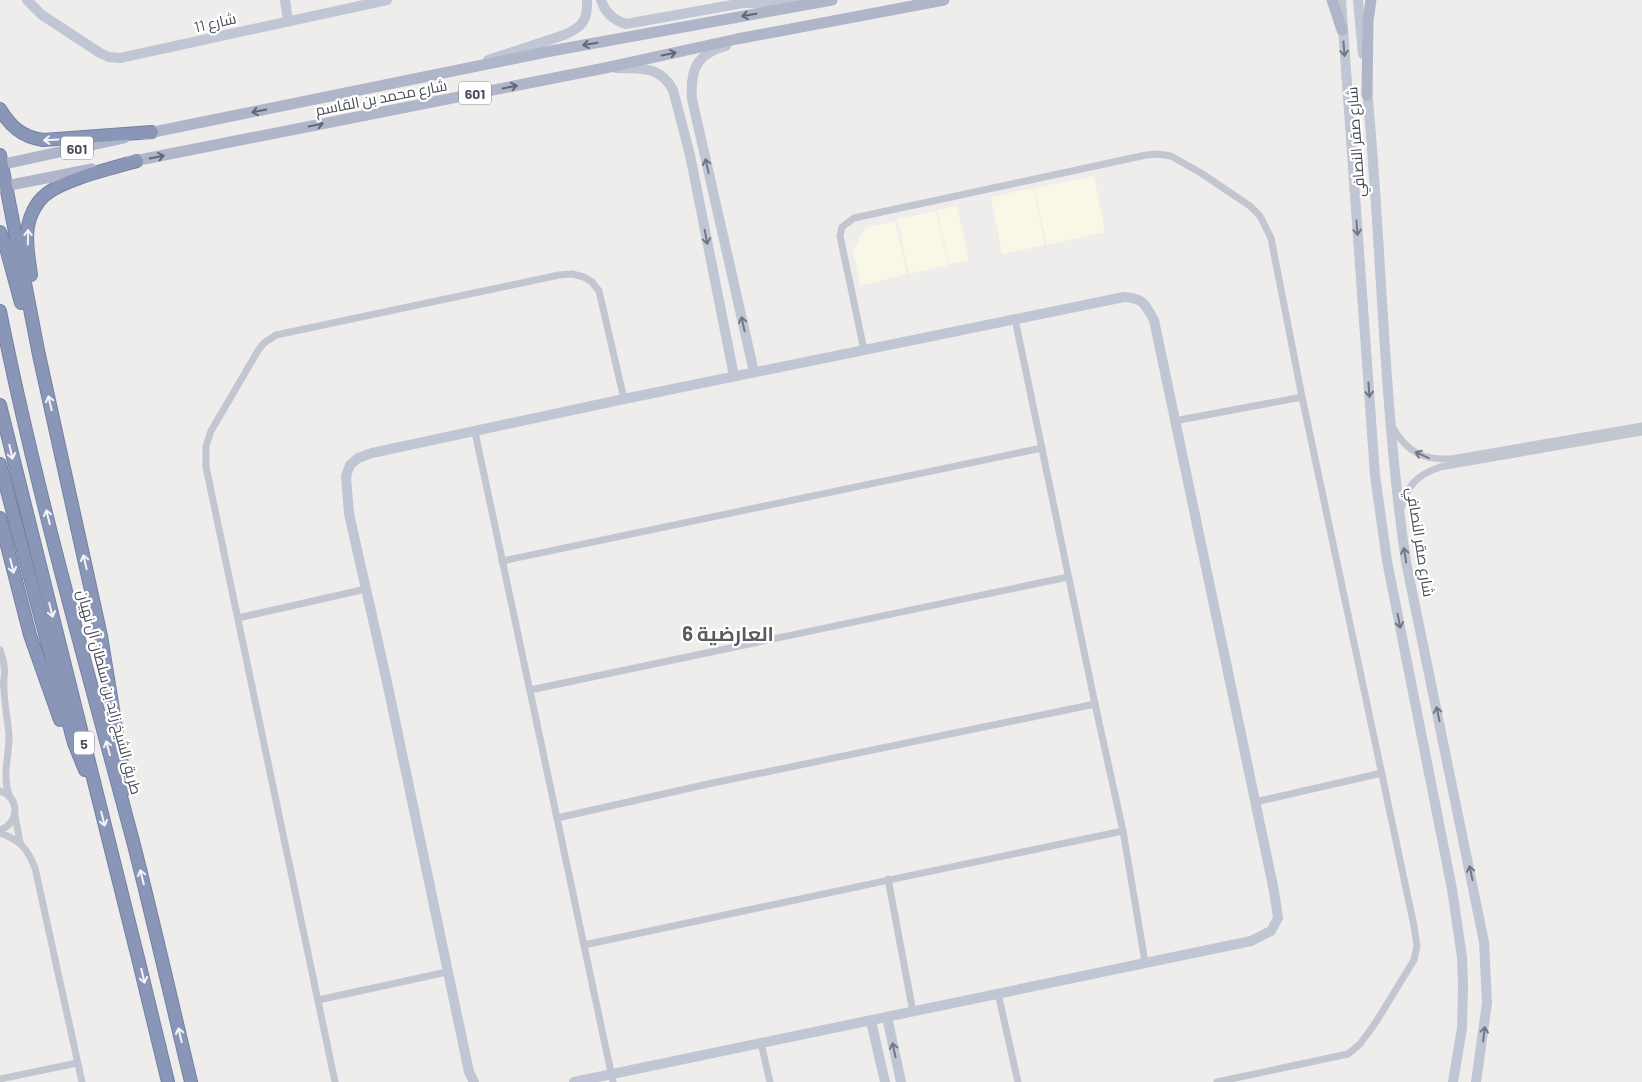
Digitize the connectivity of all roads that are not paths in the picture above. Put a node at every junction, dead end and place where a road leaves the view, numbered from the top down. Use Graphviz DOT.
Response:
graph roads {
  1 [pos="27,0"];
  2 [pos="284,0"];
  3 [pos="387,0"];
  4 [pos="587,0"];
  5 [pos="601,0"];
  6 [pos="832,0"];
  7 [pos="944,0"];
  8 [pos="1332,0"];
  9 [pos="1341,0"];
  10 [pos="1358,0"];
  11 [pos="1371,0"];
  12 [pos="814,3"];
  13 [pos="895,8"];
  14 [pos="288,20"];
  15 [pos="1342,30"];
  16 [pos="605,68"];
  17 [pos="461,69"];
  18 [pos="1367,95"];
  19 [pos="692,98"];
  20 [pos="677,104"];
  21 [pos="0,109"];
  22 [pos="152,132"];
  23 [pos="1,161"];
  24 [pos="137,161"];
  25 [pos="3,187"];
  26 [pos="0,232"];
  27 [pos="0,310"];
  28 [pos="1015,319"];
  29 [pos="864,350"];
  30 [pos="39,355"];
  31 [pos="754,372"];
  32 [pos="734,376"];
  33 [pos="1302,397"];
  34 [pos="624,399"];
  35 [pos="0,405"];
  36 [pos="1174,421"];
  37 [pos="1390,424"];
  38 [pos="1642,426"];
  39 [pos="475,432"];
  40 [pos="1642,432"];
  41 [pos="1042,448"];
  42 [pos="0,464"];
  43 [pos="1399,516"];
  44 [pos="0,518"];
  45 [pos="502,561"];
  46 [pos="1068,577"];
  47 [pos="366,589"];
  48 [pos="238,618"];
  49 [pos="0,650"];
  50 [pos="2,684"];
  51 [pos="530,690"];
  52 [pos="0,703"];
  53 [pos="1095,704"];
  54 [pos="76,752"];
  55 [pos="0,769"];
  56 [pos="1382,773"];
  57 [pos="94,784"];
  58 [pos="0,791"];
  59 [pos="9,795"];
  60 [pos="1255,802"];
  61 [pos="15,815"];
  62 [pos="557,818"];
  63 [pos="0,831"];
  64 [pos="1123,831"];
  65 [pos="20,842"];
  66 [pos="134,846"];
  67 [pos="888,879"];
  68 [pos="584,945"];
  69 [pos="1145,962"];
  70 [pos="447,972"];
  71 [pos="998,993"];
  72 [pos="318,1000"];
  73 [pos="912,1012"];
  74 [pos="887,1018"];
  75 [pos="872,1021"];
  76 [pos="761,1043"];
  77 [pos="77,1063"];
  78 [pos="612,1078"];
  79 [pos="0,1079"];
  80 [pos="82,1082"];
  81 [pos="168,1082"];
  82 [pos="191,1082"];
  83 [pos="335,1082"];
  84 [pos="474,1082"];
  85 [pos="574,1082"];
  86 [pos="770,1082"];
  87 [pos="885,1082"];
  88 [pos="901,1082"];
  89 [pos="1018,1082"];
  90 [pos="1217,1082"];
  91 [pos="1453,1082"];
  92 [pos="1476,1082"];
  1 -- 14 [label="street, شارع 11"];
  2 -- 14 [label="street"];
  3 -- 14 [label="street, شارع 11"];
  4 -- 17 [label="street"];
  5 -- 12 [label="street"];
  6 -- 12 [label="main road, شارع محمد بن القاسم / 601"];
  7 -- 13 [label="main road, شارع محمد بن القاسم / 601"];
  8 -- 15 [label="main road"];
  9 -- 15 [label="street, شارع صقر النصافي"];
  10 -- 18 [label="street, شارع صقر النصافي"];
  11 -- 18 [label="main road"];
  12 -- 17 [label="main road, شارع محمد بن القاسم / 601, one-way"];
  16 -- 13 [label="main road, شارع محمد بن القاسم / 601, one-way"];
  13 -- 19 [label="street"];
  15 -- 91 [label="street, شارع صقر النصافي, one-way"];
  16 -- 20 [label="street"];
  24 -- 16 [label="main road, شارع محمد بن القاسم / 601, one-way"];
  17 -- 22 [label="main road, شارع محمد بن القاسم / 601, one-way"];
  18 -- 37 [label="street, شارع صقر النصافي"];
  19 -- 20 [label="street"];
  31 -- 19 [label="street, one-way"];
  20 -- 32 [label="street, one-way"];
  22 -- 21 [label="highway, one-way"];
  22 -- 23 [label="main road, شارع محمد بن القاسم / 601"];
  23 -- 25 [label="highway"];
  24 -- 25 [label="main road, شارع محمد بن القاسم / 601"];
  30 -- 24 [label="highway, one-way"];
  25 -- 30 [label="highway"];
  26 -- 30 [label="highway"];
  66 -- 27 [label="highway, طريق الشيخ زايد بن سلطان آل نهيان / 5, one-way"];
  28 -- 29 [label="street"];
  28 -- 36 [label="street"];
  28 -- 41 [label="street"];
  29 -- 31 [label="street"];
  29 -- 33 [label="street"];
  66 -- 30 [label="highway, one-way"];
  31 -- 32 [label="street"];
  32 -- 34 [label="street"];
  33 -- 36 [label="street"];
  33 -- 56 [label="street"];
  34 -- 39 [label="street"];
  34 -- 48 [label="street"];
  35 -- 57 [label="highway, 5, one-way"];
  36 -- 60 [label="street"];
  38 -- 37 [label="street, one-way"];
  37 -- 43 [label="street, شارع صقر النصافي"];
  39 -- 45 [label="street"];
  39 -- 47 [label="street"];
  40 -- 43 [label="street"];
  41 -- 45 [label="street"];
  41 -- 46 [label="street"];
  42 -- 54 [label="highway"];
  92 -- 43 [label="street, شارع صقر النصافي, one-way"];
  44 -- 54 [label="highway, one-way"];
  45 -- 51 [label="street"];
  46 -- 51 [label="street"];
  46 -- 53 [label="street"];
  47 -- 48 [label="street"];
  47 -- 70 [label="street"];
  48 -- 72 [label="street"];
  49 -- 50 [label="street"];
  50 -- 59 [label="street"];
  51 -- 62 [label="street"];
  52 -- 55 [label="street"];
  53 -- 62 [label="street"];
  53 -- 64 [label="street"];
  54 -- 57 [label="highway"];
  56 -- 60 [label="street"];
  56 -- 90 [label="street"];
  57 -- 81 [label="highway, 5, one-way"];
  58 -- 59 [label="street"];
  59 -- 61 [label="street"];
  60 -- 69 [label="street"];
  61 -- 63 [label="street"];
  61 -- 65 [label="street"];
  62 -- 68 [label="street"];
  63 -- 65 [label="street"];
  64 -- 67 [label="street"];
  64 -- 69 [label="street"];
  65 -- 77 [label="street"];
  82 -- 66 [label="highway, طريق الشيخ زايد بن سلطان آل نهيان / 5, one-way"];
  67 -- 68 [label="street"];
  67 -- 73 [label="street"];
  68 -- 78 [label="street"];
  69 -- 71 [label="street"];
  70 -- 72 [label="street"];
  70 -- 84 [label="street"];
  71 -- 73 [label="street"];
  71 -- 89 [label="street"];
  72 -- 83 [label="street"];
  73 -- 74 [label="street"];
  74 -- 75 [label="street"];
  88 -- 74 [label="street, one-way"];
  75 -- 76 [label="street"];
  75 -- 87 [label="street"];
  76 -- 78 [label="street"];
  76 -- 86 [label="street"];
  77 -- 79 [label="street"];
  77 -- 80 [label="street"];
  78 -- 85 [label="street"];
}
